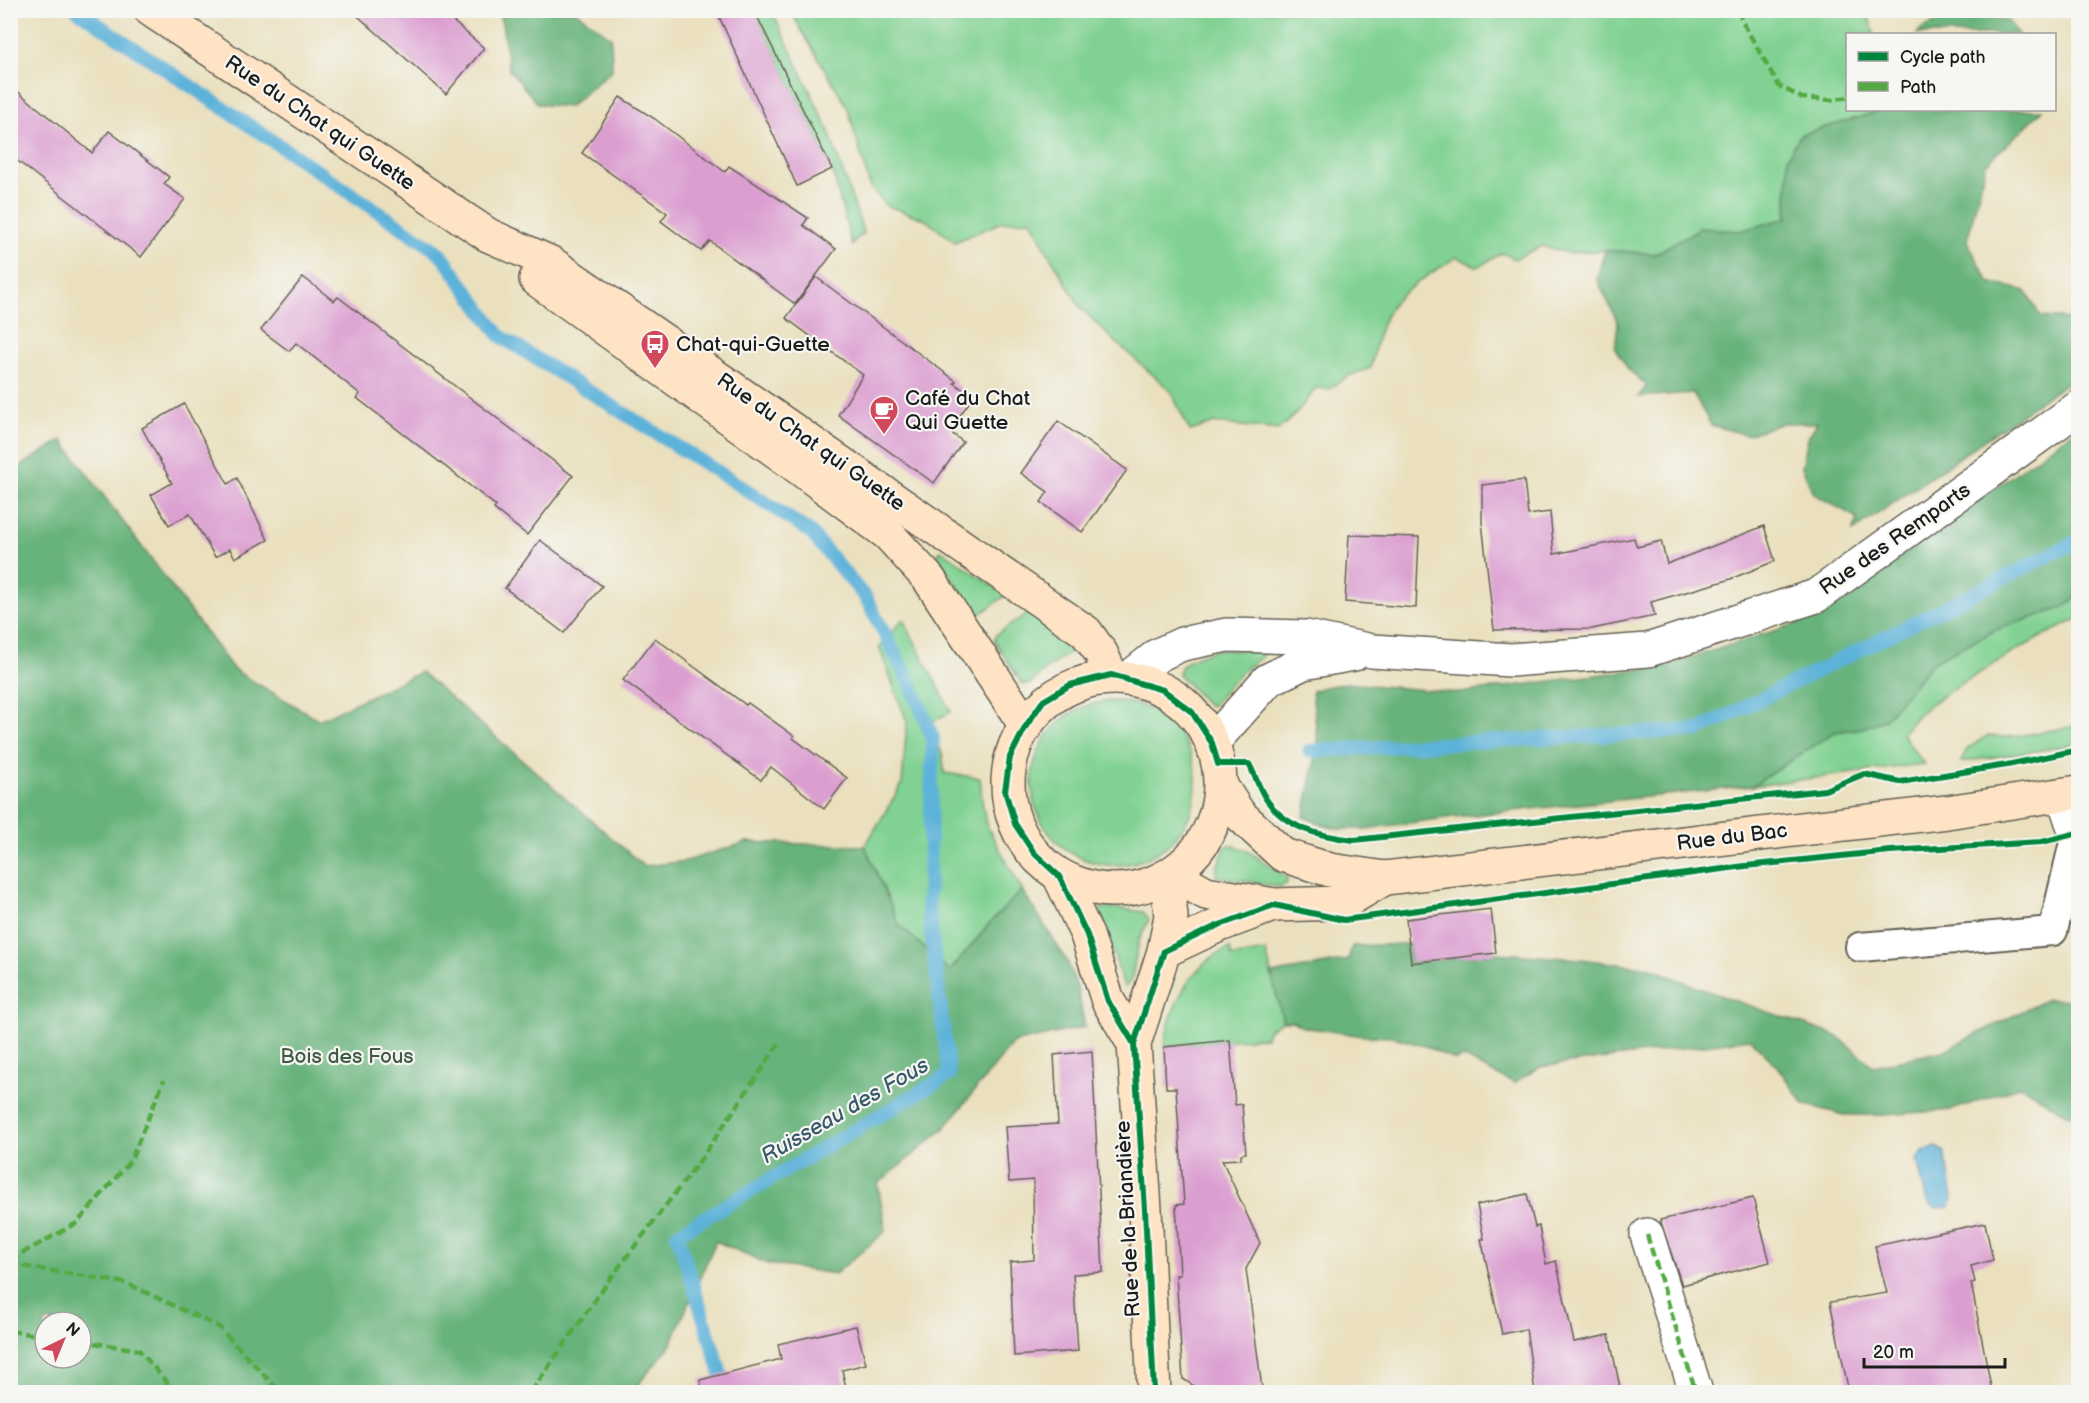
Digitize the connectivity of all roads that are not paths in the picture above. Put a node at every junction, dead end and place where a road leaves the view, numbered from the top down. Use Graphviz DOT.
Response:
graph roads {
  1 [pos="152,10"];
  2 [pos="488,235"];
  3 [pos="2079,408"];
  4 [pos="1372,651"];
  5 [pos="1119,677"];
  6 [pos="1026,726"];
  7 [pos="1212,743"];
  8 [pos="1221,786"];
  9 [pos="2071,794"];
  10 [pos="2078,834"];
  11 [pos="1060,877"];
  12 [pos="1385,878"];
  13 [pos="1171,879"];
  14 [pos="1274,905"];
  15 [pos="1860,946"];
  16 [pos="1164,951"];
  17 [pos="1134,1044"];
  18 [pos="1647,1234"];
  19 [pos="1154,1392"];
  20 [pos="1696,1392"];
  1 -- 2 [label="main road, Rue du Chat qui Guette"];
  2 -- 5 [label="main road, Rue du Chat qui Guette"];
  2 -- 6 [label="main road, Rue du Chat qui Guette"];
  3 -- 4 [label="street, Rue des Remparts"];
  4 -- 5 [label="street, Rue des Remparts"];
  4 -- 7 [label="street, Rue des Remparts"];
  5 -- 6 [label="main road"];
  5 -- 7 [label="main road"];
  6 -- 11 [label="main road"];
  7 -- 8 [label="main road"];
  8 -- 12 [label="main road"];
  8 -- 13 [label="main road"];
  9 -- 10 [label="street"];
  9 -- 12 [label="main road, Rue du Bac"];
  10 -- 15 [label="lane"];
  11 -- 13 [label="main road"];
  11 -- 17 [label="main road, Rue de la Briandière"];
  12 -- 14 [label="main road"];
  13 -- 14 [label="main road"];
  13 -- 16 [label="main road, Rue de la Briandière"];
  14 -- 16 [label="main road"];
  16 -- 17 [label="main road, Rue de la Briandière"];
  17 -- 19 [label="main road, Rue de la Briandière"];
  18 -- 20 [label="street"];
}
